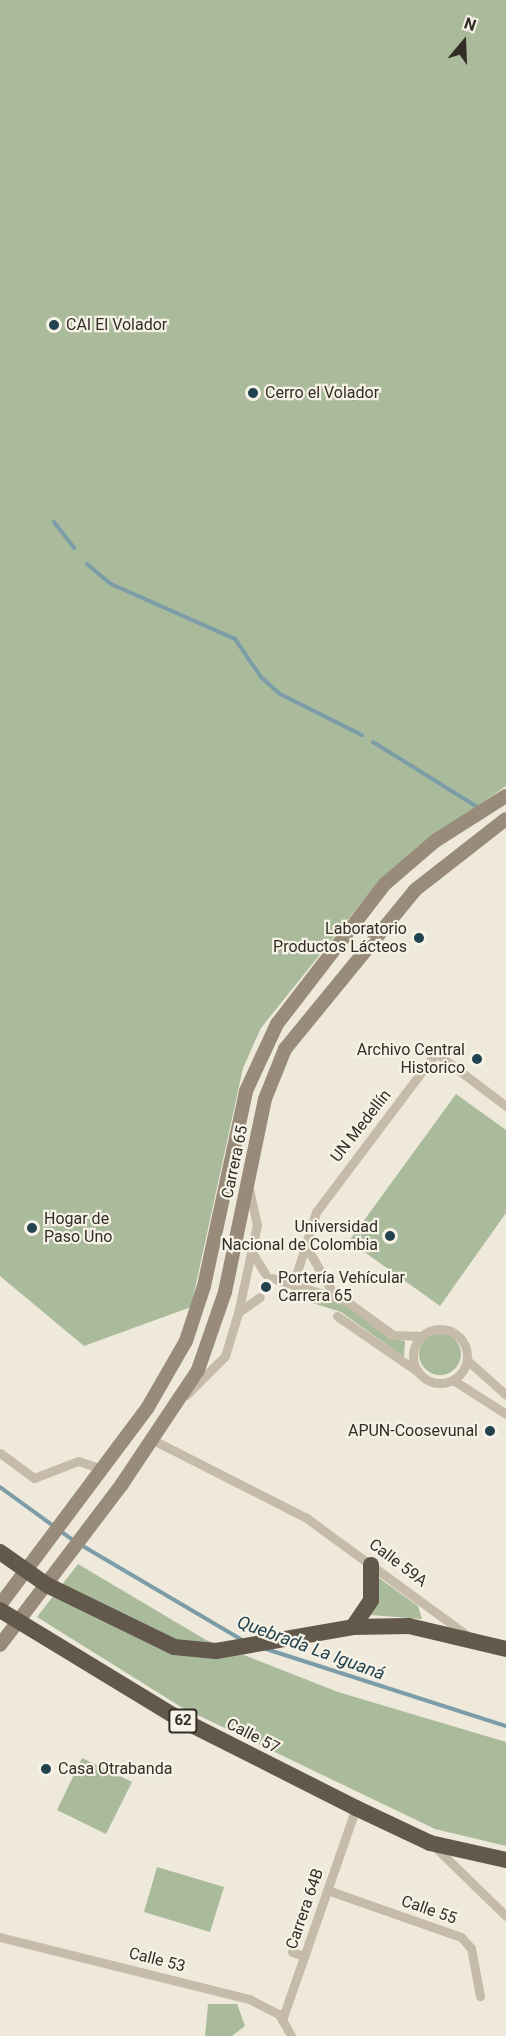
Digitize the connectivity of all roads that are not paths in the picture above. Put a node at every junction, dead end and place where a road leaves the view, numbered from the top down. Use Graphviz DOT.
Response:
graph roads {
  1 [pos="506,796"];
  2 [pos="506,819"];
  3 [pos="506,1106"];
  4 [pos="248,1184"];
  5 [pos="306,1246"];
  6 [pos="252,1252"];
  7 [pos="293,1284"];
  8 [pos="260,1297"];
  9 [pos="336,1297"];
  10 [pos="238,1313"];
  11 [pos="337,1316"];
  12 [pos="422,1336"];
  13 [pos="467,1360"];
  14 [pos="417,1371"];
  15 [pos="453,1380"];
  16 [pos="506,1395"];
  17 [pos="182,1399"];
  18 [pos="506,1414"];
  19 [pos="135,1425"];
  20 [pos="153,1440"];
  21 [pos="0,1453"];
  22 [pos="100,1472"];
  23 [pos="125,1479"];
  24 [pos="0,1552"];
  25 [pos="371,1564"];
  26 [pos="27,1571"];
  27 [pos="47,1586"];
  28 [pos="0,1605"];
  29 [pos="0,1610"];
  30 [pos="19,1622"];
  31 [pos="353,1627"];
  32 [pos="469,1637"];
  33 [pos="0,1646"];
  34 [pos="506,1649"];
  35 [pos="356,1808"];
  36 [pos="430,1843"];
  37 [pos="506,1860"];
  38 [pos="327,1890"];
  39 [pos="506,1916"];
  40 [pos="0,1937"];
  41 [pos="292,1953"];
  42 [pos="304,1956"];
  43 [pos="480,1996"];
  44 [pos="282,2020"];
  45 [pos="291,2036"];
  1 -- 19 [label="main road, Carrera 65"];
  2 -- 4 [label="main road, Carrera 65"];
  3 -- 5 [label="street, UN Medellín"];
  4 -- 6 [label="street"];
  4 -- 17 [label="main road, Carrera 65"];
  5 -- 7 [label="street"];
  5 -- 9 [label="street"];
  6 -- 7 [label="street"];
  6 -- 10 [label="street"];
  7 -- 9 [label="street"];
  8 -- 10 [label="street"];
  9 -- 12 [label="street"];
  10 -- 17 [label="street"];
  11 -- 14 [label="street"];
  12 -- 13 [label="street"];
  12 -- 14 [label="street"];
  13 -- 15 [label="street"];
  13 -- 16 [label="street"];
  14 -- 15 [label="street"];
  15 -- 18 [label="street"];
  17 -- 20 [label="main road, Carrera 65"];
  19 -- 22 [label="main road, Carrera 65"];
  19 -- 23 [label="main road"];
  20 -- 23 [label="main road, Carrera 65"];
  20 -- 25 [label="street, Calle 59A"];
  21 -- 22 [label="street"];
  22 -- 26 [label="main road, Carrera 65"];
  23 -- 27 [label="main road, Carrera 65"];
  24 -- 26 [label="highway"];
  25 -- 31 [label="highway"];
  25 -- 32 [label="street, Calle 59A"];
  26 -- 27 [label="highway"];
  26 -- 28 [label="main road, Carrera 65"];
  27 -- 30 [label="main road, Carrera 65"];
  27 -- 31 [label="highway"];
  29 -- 30 [label="highway, Calle 57 / 62"];
  30 -- 33 [label="main road, Carrera 65"];
  30 -- 35 [label="highway, Calle 57 / 62"];
  31 -- 32 [label="highway"];
  32 -- 34 [label="highway"];
  35 -- 36 [label="highway, Calle 57 / 62"];
  35 -- 38 [label="street, Carrera 64B"];
  36 -- 37 [label="highway, Calle 57 / 62"];
  36 -- 39 [label="street"];
  38 -- 42 [label="street, Carrera 64B"];
  38 -- 43 [label="street, Calle 55"];
  40 -- 44 [label="street, Calle 53"];
  41 -- 42 [label="street"];
  42 -- 44 [label="street, Carrera 64B"];
  44 -- 45 [label="street, Calle 53"];
}
